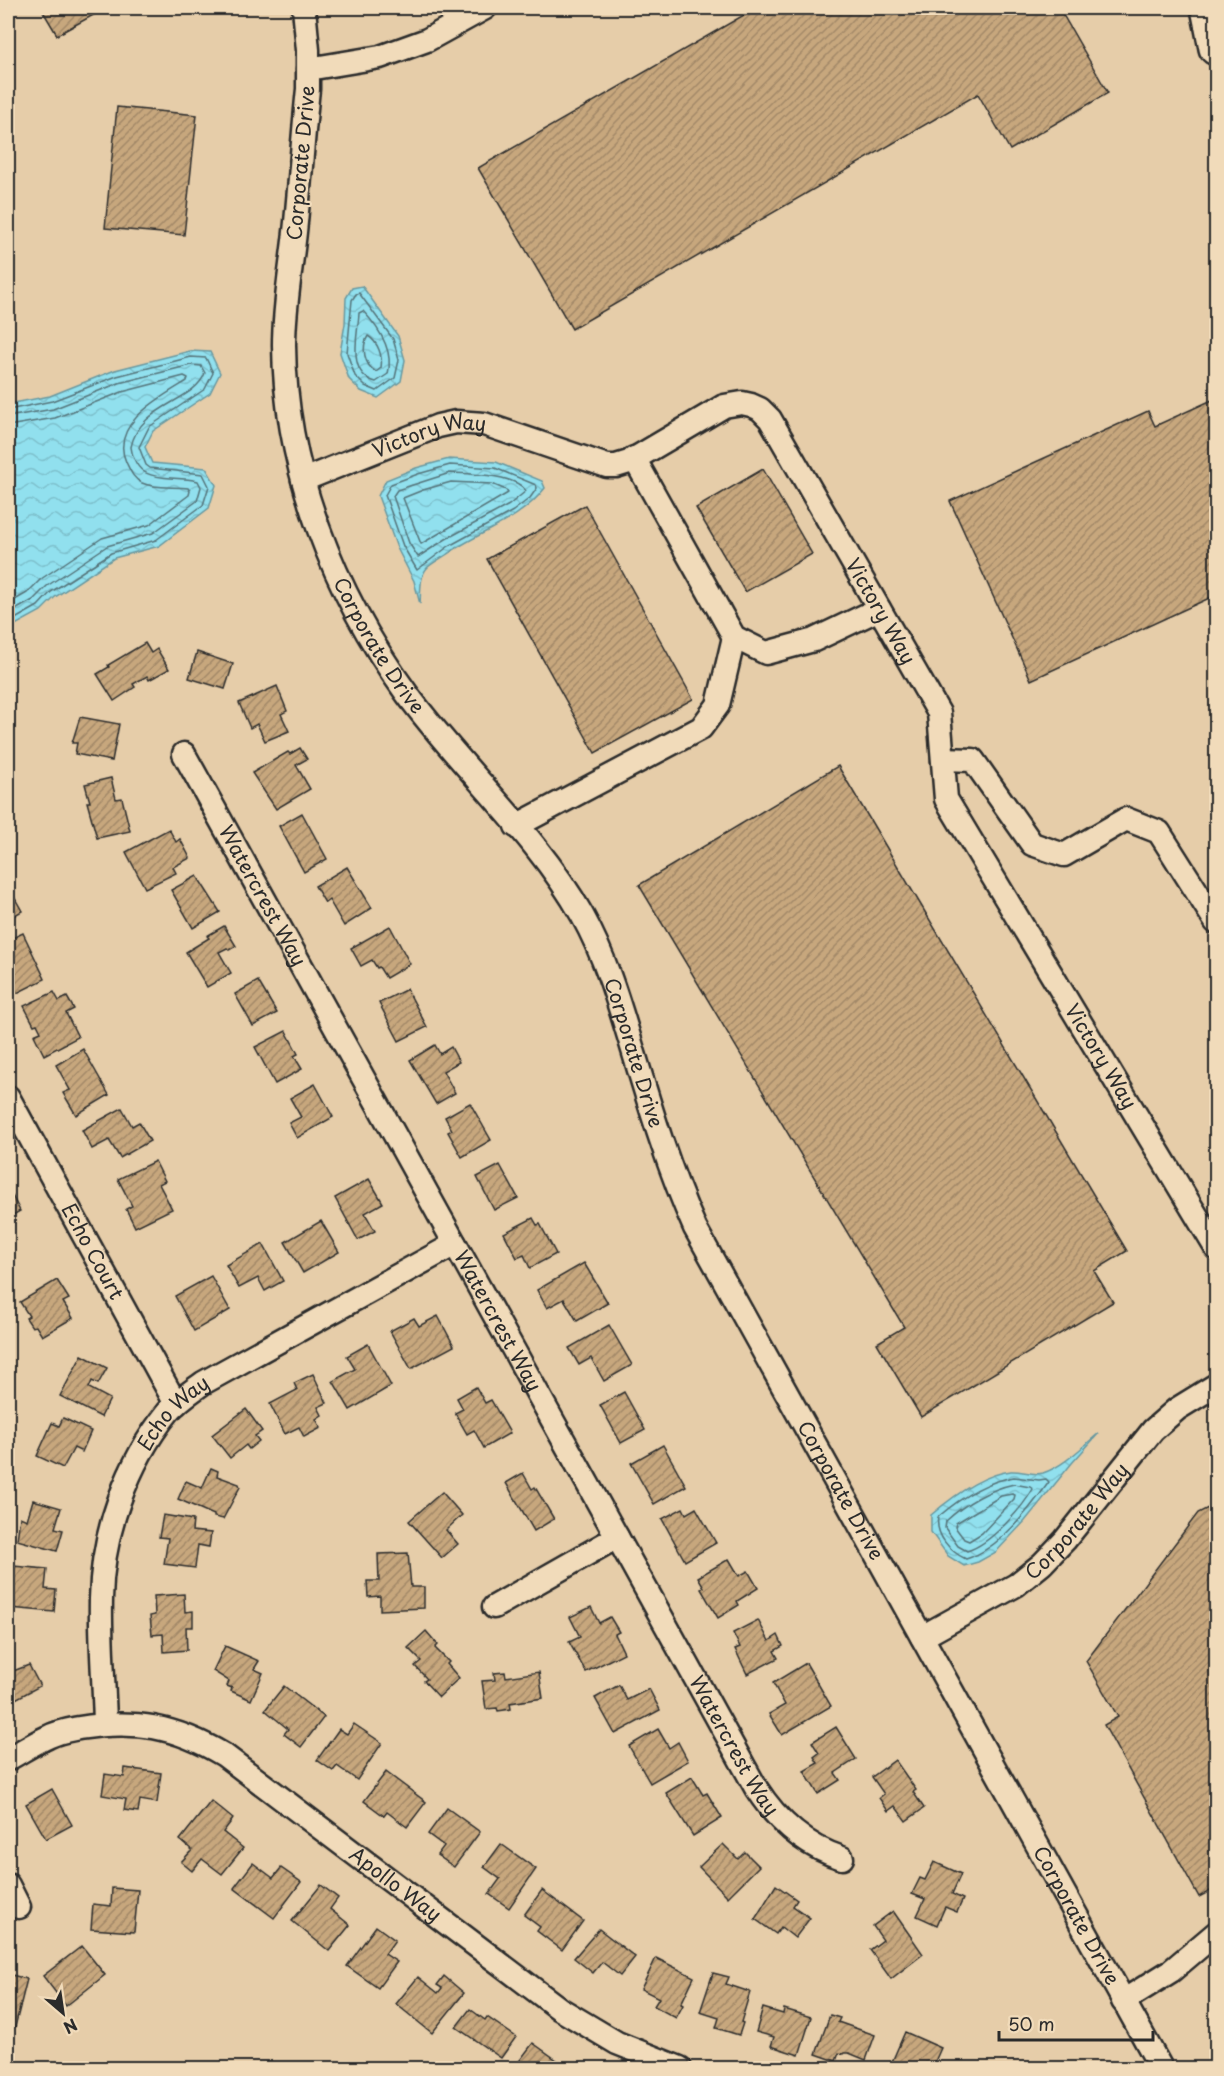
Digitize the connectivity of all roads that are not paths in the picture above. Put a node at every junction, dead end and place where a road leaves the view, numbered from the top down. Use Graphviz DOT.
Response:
graph roads {
  1 [pos="304,8"];
  2 [pos="485,8"];
  3 [pos="1208,8"];
  4 [pos="1216,48"];
  5 [pos="308,69"];
  6 [pos="634,458"];
  7 [pos="303,480"];
  8 [pos="879,609"];
  9 [pos="734,637"];
  10 [pos="184,753"];
  11 [pos="943,759"];
  12 [pos="516,826"];
  13 [pos="1216,922"];
  14 [pos="8,1097"];
  15 [pos="14,1126"];
  16 [pos="455,1244"];
  17 [pos="1216,1248"];
  18 [pos="1216,1385"];
  19 [pos="176,1404"];
  20 [pos="617,1537"];
  21 [pos="494,1607"];
  22 [pos="922,1637"];
  23 [pos="105,1724"];
  24 [pos="8,1759"];
  25 [pos="842,1858"];
  26 [pos="8,1886"];
  27 [pos="19,1907"];
  28 [pos="1216,1932"];
  29 [pos="1123,2001"];
  30 [pos="680,2068"];
  31 [pos="1161,2068"];
  1 -- 5 [label="street, Corporate Drive"];
  2 -- 5 [label="street"];
  3 -- 4 [label="highway"];
  5 -- 7 [label="street, Corporate Drive"];
  6 -- 7 [label="street, Victory Way"];
  6 -- 8 [label="street, Victory Way"];
  6 -- 9 [label="street"];
  7 -- 12 [label="street, Corporate Drive"];
  8 -- 9 [label="street"];
  8 -- 11 [label="street, Victory Way"];
  9 -- 12 [label="street"];
  10 -- 16 [label="street, Watercrest Way"];
  11 -- 13 [label="street"];
  11 -- 17 [label="street, Victory Way"];
  12 -- 22 [label="street, Corporate Drive"];
  14 -- 15 [label="street, Echo Court"];
  15 -- 19 [label="street, Echo Court"];
  16 -- 19 [label="street, Echo Way"];
  16 -- 20 [label="street, Watercrest Way"];
  18 -- 22 [label="street, Corporate Way"];
  19 -- 23 [label="street, Echo Way"];
  20 -- 21 [label="street"];
  20 -- 25 [label="street, Watercrest Way"];
  22 -- 29 [label="street, Corporate Drive"];
  23 -- 24 [label="street, Apollo Way"];
  23 -- 30 [label="street, Apollo Way"];
  26 -- 27 [label="street"];
  28 -- 29 [label="street"];
  29 -- 31 [label="street, Corporate Drive"];
}
